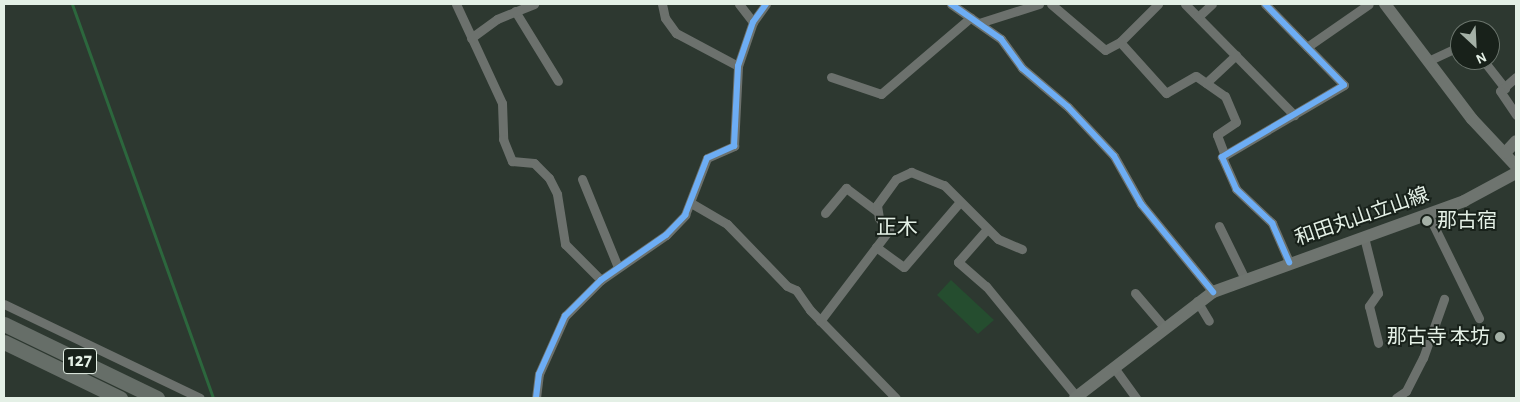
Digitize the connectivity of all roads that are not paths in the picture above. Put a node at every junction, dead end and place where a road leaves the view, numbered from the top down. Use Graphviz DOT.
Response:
graph roads {
  1 [pos="456,4"];
  2 [pos="534,4"];
  3 [pos="662,4"];
  4 [pos="739,4"];
  5 [pos="766,4"];
  6 [pos="951,4"];
  7 [pos="1039,4"];
  8 [pos="1051,4"];
  9 [pos="1158,4"];
  10 [pos="1185,4"];
  11 [pos="1212,4"];
  12 [pos="1264,4"];
  13 [pos="1369,4"];
  14 [pos="1387,5"];
  15 [pos="515,11"];
  16 [pos="971,17"];
  17 [pos="1198,17"];
  18 [pos="753,22"];
  19 [pos="980,23"];
  20 [pos="471,38"];
  21 [pos="1120,42"];
  22 [pos="1307,47"];
  23 [pos="1450,51"];
  24 [pos="1236,55"];
  25 [pos="1428,62"];
  26 [pos="738,66"];
  27 [pos="1491,70"];
  28 [pos="831,77"];
  29 [pos="1516,77"];
  30 [pos="558,81"];
  31 [pos="1206,83"];
  32 [pos="1505,88"];
  33 [pos="1516,115"];
  34 [pos="1294,116"];
  35 [pos="1516,141"];
  36 [pos="1505,153"];
  37 [pos="1225,156"];
  38 [pos="1516,166"];
  39 [pos="1516,173"];
  40 [pos="582,179"];
  41 [pos="960,202"];
  42 [pos="690,203"];
  43 [pos="876,211"];
  44 [pos="825,213"];
  45 [pos="1428,214"];
  46 [pos="1219,226"];
  47 [pos="987,229"];
  48 [pos="1364,237"];
  49 [pos="876,247"];
  50 [pos="1022,249"];
  51 [pos="1289,262"];
  52 [pos="618,267"];
  53 [pos="1245,279"];
  54 [pos="601,280"];
  55 [pos="1213,292"];
  56 [pos="1136,293"];
  57 [pos="1444,299"];
  58 [pos="1198,301"];
  59 [pos="4,304"];
  60 [pos="1479,318"];
  61 [pos="820,321"];
  62 [pos="1210,321"];
  63 [pos="4,324"];
  64 [pos="1164,327"];
  65 [pos="4,342"];
  66 [pos="1378,343"];
  67 [pos="1115,369"];
  68 [pos="120,398"];
  69 [pos="157,398"];
  70 [pos="200,398"];
  71 [pos="536,398"];
  72 [pos="896,398"];
  73 [pos="1076,398"];
  74 [pos="1136,398"];
  75 [pos="1396,398"];
  1 -- 20 [label="street"];
  2 -- 15 [label="street"];
  3 -- 26 [label="street"];
  4 -- 18 [label="street"];
  5 -- 18 [label="street"];
  6 -- 16 [label="street"];
  7 -- 19 [label="street"];
  8 -- 21 [label="street"];
  9 -- 21 [label="street"];
  10 -- 17 [label="street"];
  11 -- 17 [label="street"];
  12 -- 22 [label="street"];
  13 -- 22 [label="street"];
  14 -- 25 [label="main road"];
  15 -- 20 [label="street"];
  15 -- 30 [label="street"];
  16 -- 19 [label="street"];
  16 -- 28 [label="street"];
  17 -- 24 [label="street"];
  18 -- 26 [label="street"];
  19 -- 55 [label="street"];
  20 -- 54 [label="street"];
  21 -- 31 [label="street"];
  22 -- 34 [label="street"];
  23 -- 25 [label="street"];
  24 -- 31 [label="street"];
  24 -- 34 [label="street"];
  25 -- 36 [label="main road"];
  26 -- 42 [label="street"];
  27 -- 32 [label="street"];
  29 -- 32 [label="street"];
  31 -- 37 [label="street"];
  32 -- 33 [label="street"];
  34 -- 37 [label="street"];
  35 -- 36 [label="main road"];
  36 -- 38 [label="main road"];
  37 -- 51 [label="street"];
  39 -- 45 [label="main road, 和田丸山立山線"];
  40 -- 52 [label="street"];
  41 -- 43 [label="street"];
  41 -- 47 [label="street"];
  41 -- 49 [label="street"];
  42 -- 52 [label="street"];
  42 -- 61 [label="street"];
  43 -- 44 [label="street"];
  43 -- 49 [label="street"];
  45 -- 48 [label="main road, 和田丸山立山線"];
  45 -- 60 [label="street"];
  46 -- 53 [label="street"];
  47 -- 50 [label="street"];
  47 -- 73 [label="street"];
  48 -- 51 [label="main road, 和田丸山立山線"];
  48 -- 66 [label="street"];
  49 -- 61 [label="street"];
  51 -- 53 [label="main road, 和田丸山立山線"];
  52 -- 54 [label="street"];
  53 -- 55 [label="main road, 和田丸山立山線"];
  54 -- 71 [label="street"];
  55 -- 58 [label="main road, 和田丸山立山線"];
  56 -- 64 [label="street"];
  57 -- 75 [label="street"];
  58 -- 62 [label="street"];
  58 -- 64 [label="main road, 和田丸山立山線"];
  59 -- 70 [label="street"];
  61 -- 72 [label="street"];
  63 -- 69 [label="highway, 127"];
  64 -- 67 [label="main road, 和田丸山立山線"];
  65 -- 68 [label="highway, 127"];
  67 -- 73 [label="main road, 和田丸山立山線"];
  67 -- 74 [label="street"];
}
